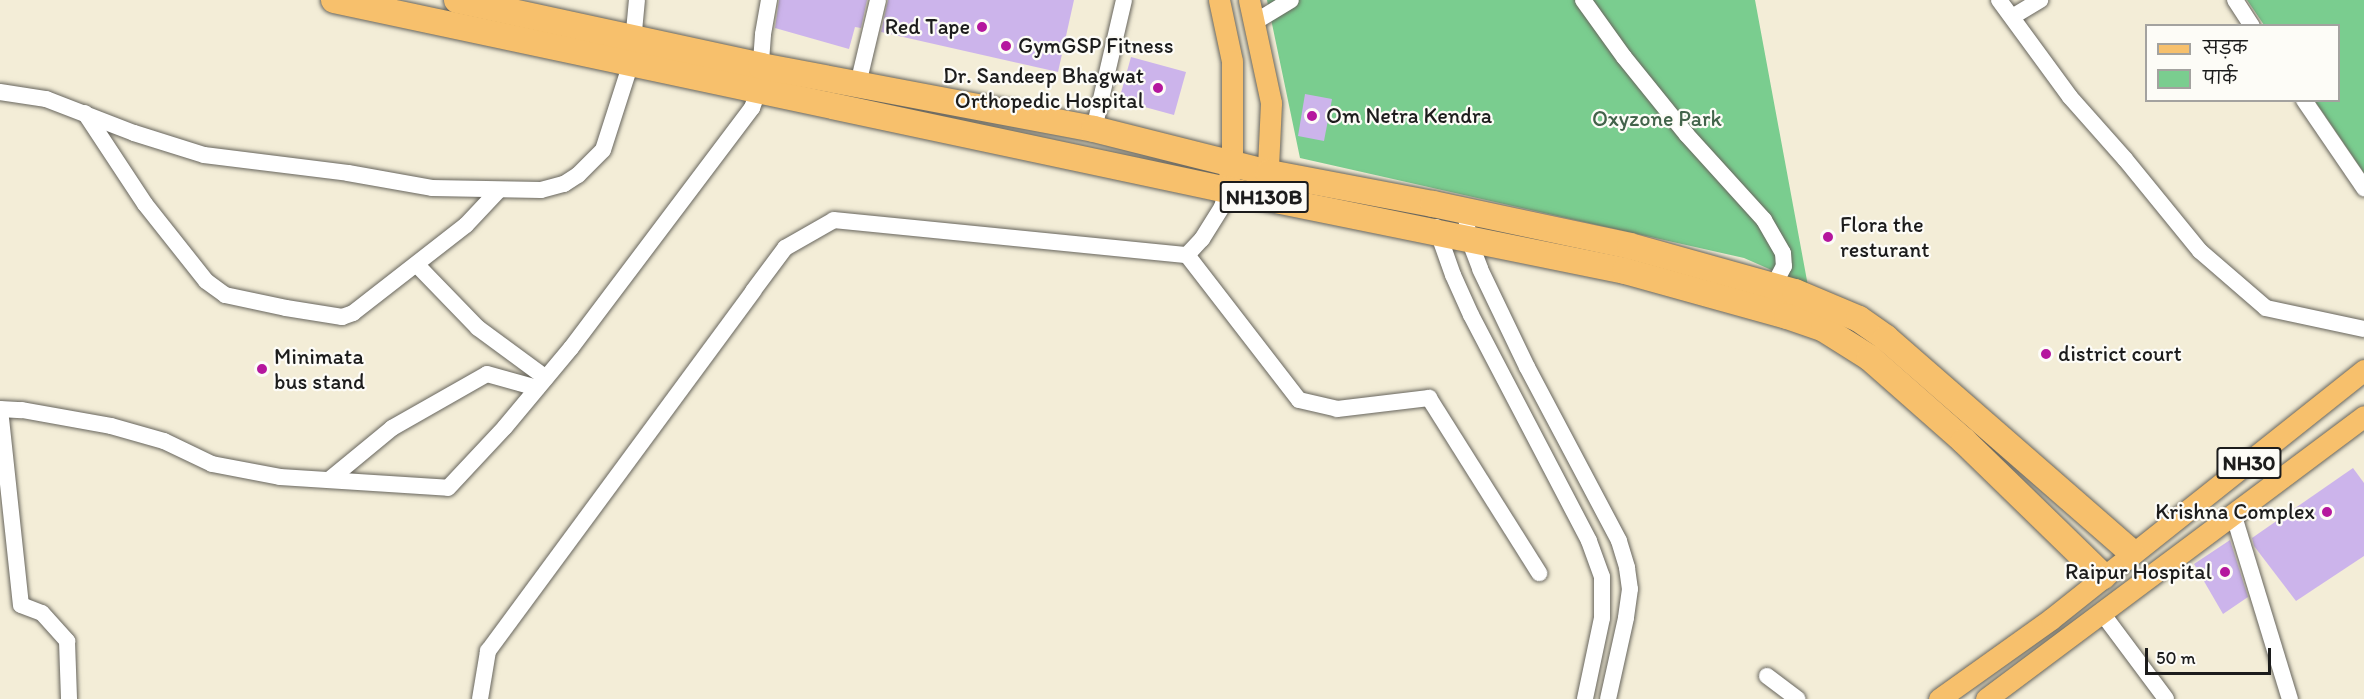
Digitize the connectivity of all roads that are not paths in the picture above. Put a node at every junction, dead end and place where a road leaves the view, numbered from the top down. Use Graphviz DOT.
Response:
graph roads {
  1 [pos="334,0"];
  2 [pos="458,0"];
  3 [pos="637,0"];
  4 [pos="770,0"];
  5 [pos="878,0"];
  6 [pos="1124,0"];
  7 [pos="1219,0"];
  8 [pos="1249,0"];
  9 [pos="1291,0"];
  10 [pos="1583,0"];
  11 [pos="1999,0"];
  12 [pos="2040,0"];
  13 [pos="2235,0"];
  14 [pos="507,5"];
  15 [pos="2012,17"];
  16 [pos="1255,22"];
  17 [pos="2251,24"];
  18 [pos="633,38"];
  19 [pos="631,63"];
  20 [pos="760,77"];
  21 [pos="858,84"];
  22 [pos="0,92"];
  23 [pos="2305,102"];
  24 [pos="86,113"];
  25 [pos="1094,129"];
  26 [pos="1229,177"];
  27 [pos="1268,185"];
  28 [pos="2364,188"];
  29 [pos="498,191"];
  30 [pos="1433,204"];
  31 [pos="1466,210"];
  32 [pos="1437,233"];
  33 [pos="1468,237"];
  34 [pos="1186,255"];
  35 [pos="417,265"];
  36 [pos="1773,285"];
  37 [pos="1770,310"];
  38 [pos="2364,329"];
  39 [pos="2364,370"];
  40 [pos="542,383"];
  41 [pos="0,410"];
  42 [pos="2364,416"];
  43 [pos="328,480"];
  44 [pos="2233,513"];
  45 [pos="2131,552"];
  46 [pos="1539,573"];
  47 [pos="2103,576"];
  48 [pos="2102,613"];
  49 [pos="1767,676"];
  50 [pos="69,699"];
  51 [pos="480,699"];
  52 [pos="1585,699"];
  53 [pos="1608,699"];
  54 [pos="1797,699"];
  55 [pos="1939,699"];
  56 [pos="1986,699"];
  57 [pos="2166,699"];
  58 [pos="2290,699"];
  1 -- 19 [label="highway, NH130B"];
  2 -- 14 [label="highway, NH130B"];
  3 -- 18 [label="street"];
  4 -- 20 [label="street"];
  5 -- 21 [label="street"];
  6 -- 25 [label="street"];
  7 -- 26 [label="main road"];
  8 -- 16 [label="main road"];
  9 -- 16 [label="street"];
  10 -- 36 [label="street"];
  11 -- 15 [label="street"];
  12 -- 15 [label="street"];
  13 -- 17 [label="street"];
  14 -- 18 [label="highway, NH130B"];
  15 -- 38 [label="street"];
  16 -- 27 [label="main road"];
  18 -- 19 [label="street"];
  18 -- 20 [label="highway, NH130B"];
  19 -- 20 [label="highway, NH130B"];
  19 -- 29 [label="street"];
  20 -- 21 [label="highway, NH130B"];
  20 -- 26 [label="highway, NH130B"];
  20 -- 40 [label="street"];
  21 -- 25 [label="highway, NH130B"];
  22 -- 24 [label="street"];
  23 -- 28 [label="street"];
  24 -- 29 [label="street"];
  24 -- 35 [label="street"];
  25 -- 26 [label="highway, NH130B"];
  26 -- 27 [label="highway, NH130B"];
  26 -- 34 [label="street"];
  27 -- 30 [label="highway, NH130B"];
  27 -- 32 [label="highway, NH130B"];
  29 -- 35 [label="street"];
  30 -- 31 [label="highway, NH130B"];
  30 -- 32 [label="street"];
  31 -- 33 [label="street"];
  31 -- 36 [label="highway, NH130B"];
  32 -- 33 [label="highway, NH130B"];
  32 -- 52 [label="street"];
  33 -- 37 [label="highway, NH130B"];
  33 -- 53 [label="street"];
  34 -- 46 [label="street"];
  34 -- 51 [label="street"];
  35 -- 40 [label="street"];
  36 -- 37 [label="street"];
  36 -- 45 [label="highway, NH130B"];
  37 -- 47 [label="highway, NH130B"];
  39 -- 45 [label="main road, NH30"];
  40 -- 43 [label="street"];
  40 -- 43 [label="street"];
  41 -- 43 [label="street"];
  41 -- 50 [label="street"];
  42 -- 44 [label="main road, NH30"];
  44 -- 48 [label="main road, NH30"];
  44 -- 58 [label="street"];
  45 -- 47 [label="main road, NH30"];
  47 -- 55 [label="main road, NH30"];
  48 -- 56 [label="main road, NH30"];
  48 -- 57 [label="street"];
  49 -- 54 [label="street"];
}
